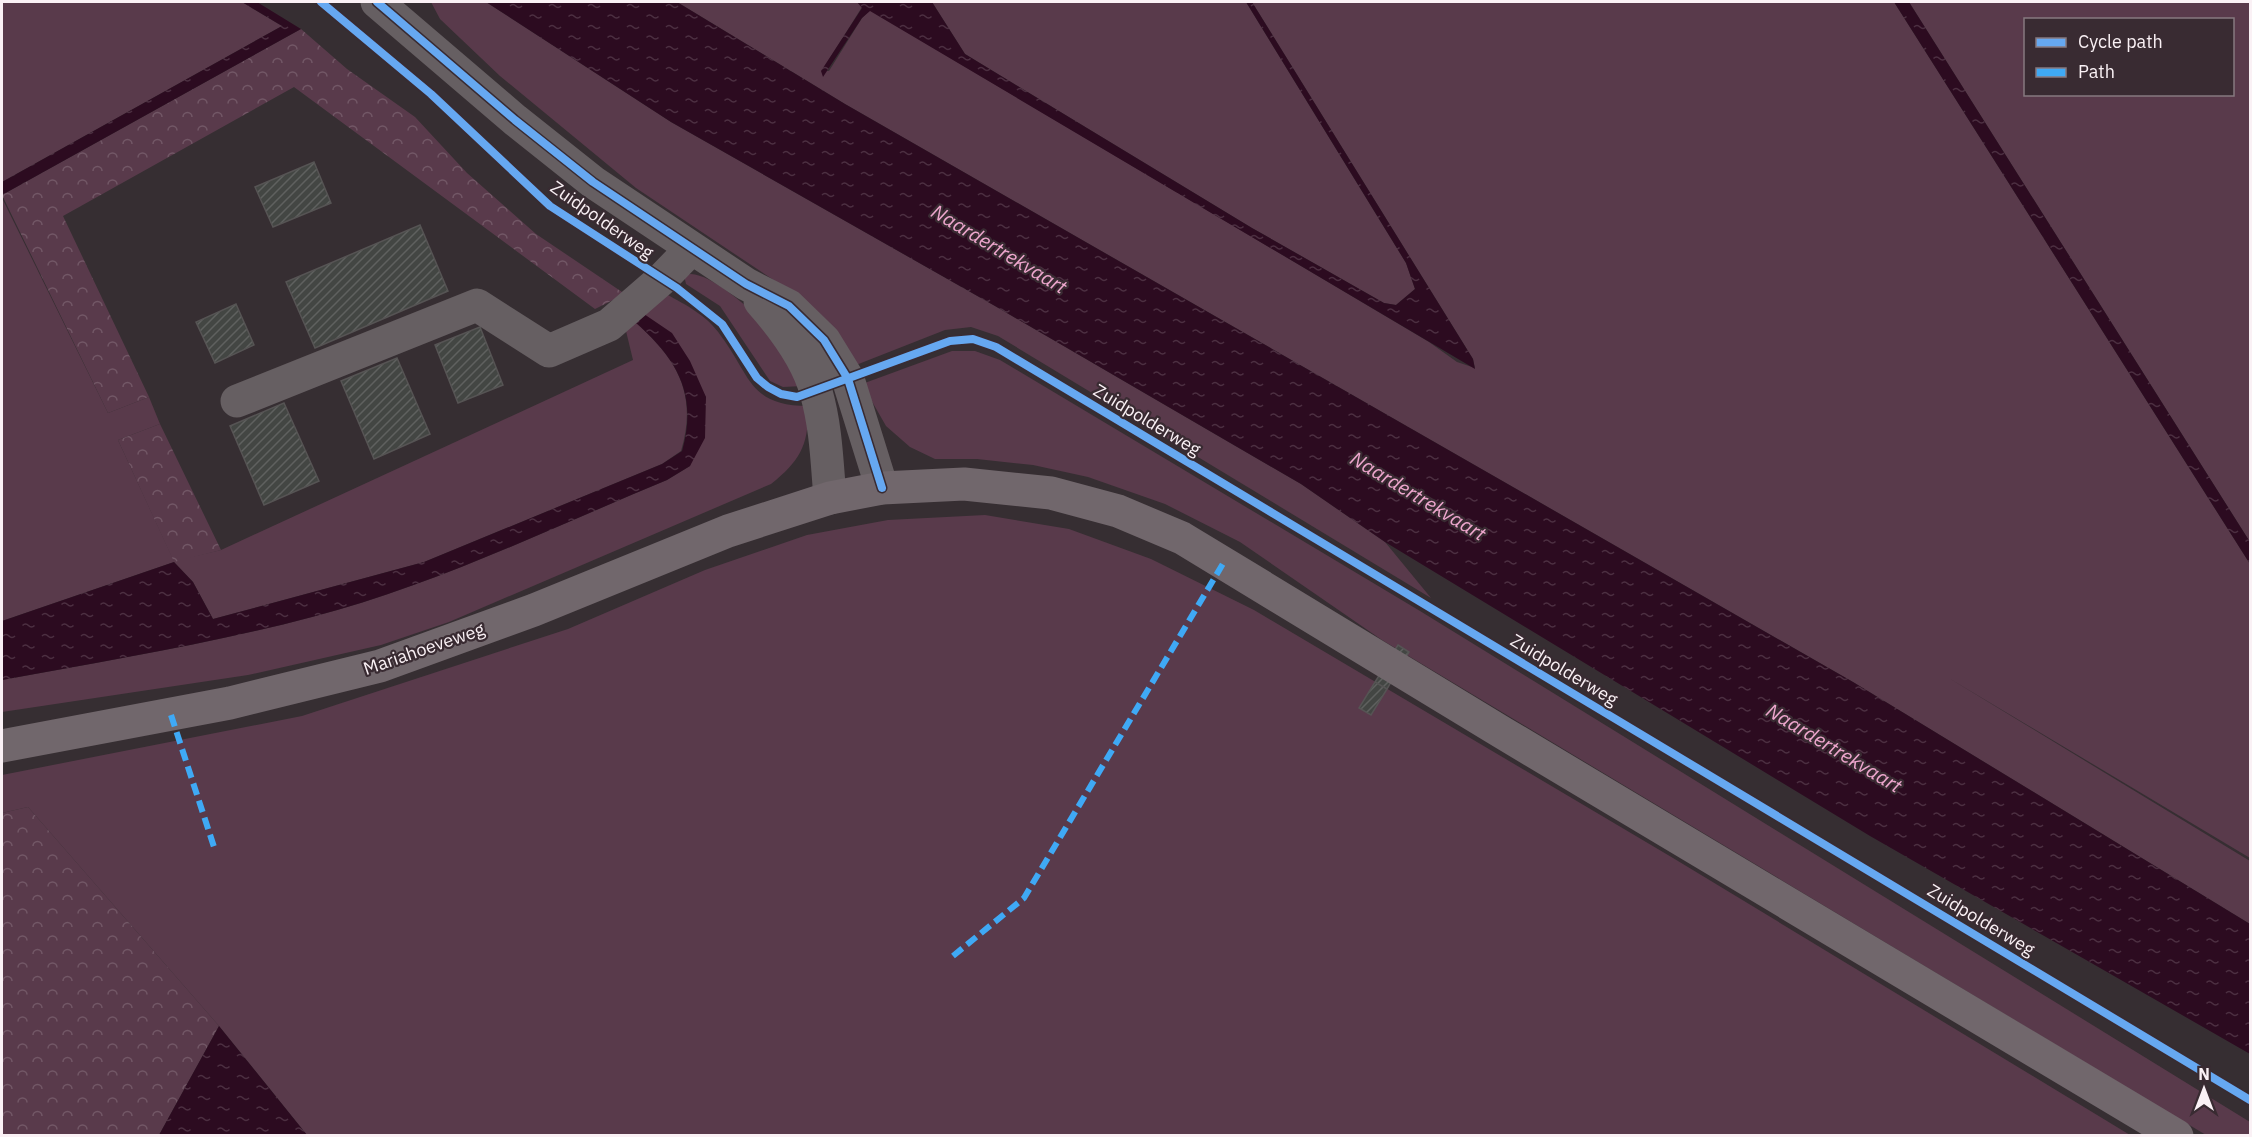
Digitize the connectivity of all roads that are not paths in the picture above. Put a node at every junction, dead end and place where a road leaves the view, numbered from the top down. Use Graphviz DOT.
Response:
graph roads {
  1 [pos="377,2"];
  2 [pos="691,249"];
  3 [pos="746,284"];
  4 [pos="237,401"];
  5 [pos="882,488"];
  6 [pos="830,498"];
  7 [pos="2,746"];
  8 [pos="2177,1136"];
  1 -- 2 [label="street, Zuidpolderweg"];
  2 -- 3 [label="street, Zuidpolderweg"];
  2 -- 4 [label="street"];
  3 -- 5 [label="street, Zuidpolderweg"];
  3 -- 6 [label="street, Zuidpolderweg"];
  5 -- 6 [label="main road"];
  5 -- 8 [label="main road"];
  6 -- 7 [label="main road, Mariahoeveweg"];
}
